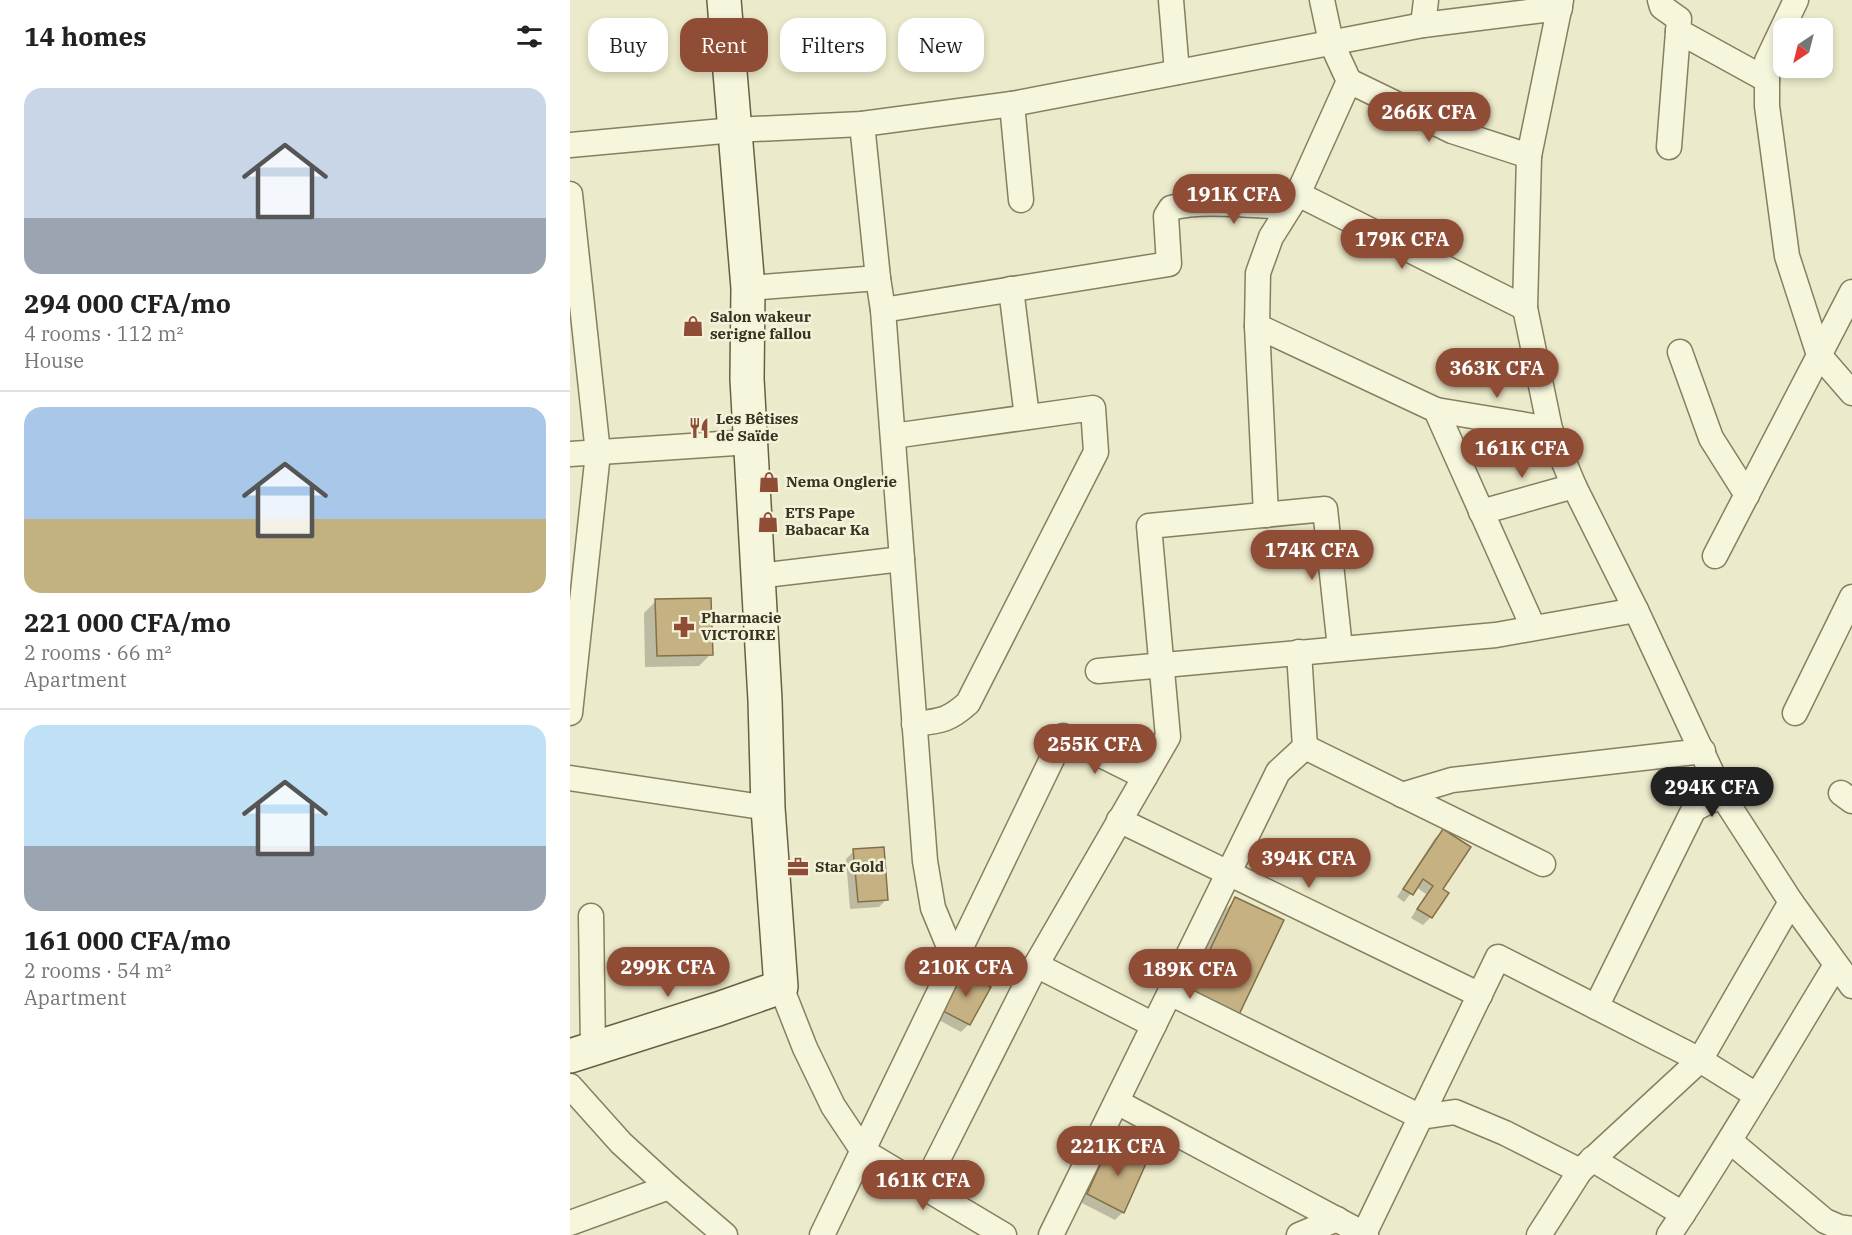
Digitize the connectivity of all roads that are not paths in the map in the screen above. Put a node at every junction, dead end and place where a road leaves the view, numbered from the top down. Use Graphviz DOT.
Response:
graph roads {
  1 [pos="724,0"];
  2 [pos="1171,0"];
  3 [pos="1322,0"];
  4 [pos="1426,0"];
  5 [pos="1660,0"];
  6 [pos="1796,0"];
  7 [pos="1560,4"];
  8 [pos="1423,25"];
  9 [pos="1678,31"];
  10 [pos="1331,42"];
  11 [pos="1177,72"];
  12 [pos="1767,80"];
  13 [pos="1348,81"];
  14 [pos="1012,104"];
  15 [pos="862,124"];
  16 [pos="734,130"];
  17 [pos="570,145"];
  18 [pos="1669,147"];
  19 [pos="1529,156"];
  20 [pos="570,194"];
  21 [pos="1021,200"];
  22 [pos="1293,201"];
  23 [pos="878,278"];
  24 [pos="748,288"];
  25 [pos="1011,289"];
  26 [pos="1852,292"];
  27 [pos="575,296"];
  28 [pos="1525,308"];
  29 [pos="884,310"];
  30 [pos="1257,326"];
  31 [pos="1680,352"];
  32 [pos="1819,355"];
  33 [pos="1852,393"];
  34 [pos="1436,410"];
  35 [pos="1027,417"];
  36 [pos="1550,429"];
  37 [pos="893,436"];
  38 [pos="750,442"];
  39 [pos="598,453"];
  40 [pos="570,454"];
  41 [pos="1574,486"];
  42 [pos="1747,495"];
  43 [pos="1481,512"];
  44 [pos="1266,515"];
  45 [pos="1715,556"];
  46 [pos="902,559"];
  47 [pos="758,576"];
  48 [pos="1852,597"];
  49 [pos="1636,610"];
  50 [pos="1533,627"];
  51 [pos="1845,629"];
  52 [pos="1340,648"];
  53 [pos="1299,652"];
  54 [pos="1161,665"];
  55 [pos="1098,671"];
  56 [pos="572,688"];
  57 [pos="570,713"];
  58 [pos="1795,713"];
  59 [pos="914,724"];
  60 [pos="1305,747"];
  61 [pos="1703,751"];
  62 [pos="1145,777"];
  63 [pos="570,778"];
  64 [pos="1402,795"];
  65 [pos="1722,795"];
  66 [pos="768,808"];
  67 [pos="1119,820"];
  68 [pos="1543,864"];
  69 [pos="1229,873"];
  70 [pos="1791,902"];
  71 [pos="591,916"];
  72 [pos="955,961"];
  73 [pos="1036,965"];
  74 [pos="1836,966"];
  75 [pos="1852,986"];
  76 [pos="781,987"];
  77 [pos="1170,993"];
  78 [pos="1480,995"];
  79 [pos="1596,1007"];
  80 [pos="1154,1025"];
  81 [pos="582,1053"];
  82 [pos="1700,1060"];
  83 [pos="570,1086"];
  84 [pos="1756,1095"];
  85 [pos="1117,1102"];
  86 [pos="1421,1117"];
  87 [pos="1730,1141"];
  88 [pos="863,1151"];
  89 [pos="1586,1165"];
  90 [pos="669,1187"];
  91 [pos="924,1187"];
  92 [pos="1683,1214"];
  93 [pos="1337,1219"];
  94 [pos="570,1223"];
  95 [pos="1852,1229"];
  96 [pos="1365,1234"];
  97 [pos="725,1235"];
  98 [pos="822,1235"];
  99 [pos="1004,1235"];
  100 [pos="1051,1235"];
  101 [pos="1299,1235"];
  102 [pos="1539,1235"];
  103 [pos="1670,1235"];
  1 -- 16 [label="street"];
  2 -- 11 [label="street"];
  3 -- 10 [label="street"];
  4 -- 8 [label="street"];
  5 -- 9 [label="street"];
  6 -- 12 [label="street"];
  7 -- 8 [label="street"];
  7 -- 19 [label="street"];
  8 -- 10 [label="street"];
  9 -- 12 [label="street"];
  9 -- 18 [label="street"];
  10 -- 11 [label="street"];
  10 -- 13 [label="street"];
  11 -- 14 [label="street"];
  12 -- 32 [label="street"];
  13 -- 19 [label="street"];
  13 -- 22 [label="street"];
  14 -- 15 [label="street"];
  14 -- 21 [label="street"];
  15 -- 16 [label="street"];
  15 -- 23 [label="street"];
  16 -- 17 [label="street"];
  16 -- 24 [label="street"];
  19 -- 28 [label="street"];
  20 -- 27 [label="street"];
  22 -- 25 [label="street"];
  22 -- 28 [label="street"];
  22 -- 30 [label="street"];
  23 -- 24 [label="street"];
  23 -- 29 [label="street"];
  24 -- 38 [label="street"];
  25 -- 29 [label="street"];
  25 -- 35 [label="street"];
  26 -- 32 [label="street"];
  27 -- 39 [label="street"];
  28 -- 36 [label="street"];
  29 -- 37 [label="street"];
  30 -- 34 [label="street"];
  30 -- 44 [label="street"];
  31 -- 42 [label="street"];
  32 -- 33 [label="street"];
  32 -- 42 [label="street"];
  34 -- 36 [label="street"];
  34 -- 43 [label="street"];
  35 -- 37 [label="street"];
  35 -- 59 [label="street"];
  36 -- 41 [label="street"];
  37 -- 46 [label="street"];
  38 -- 39 [label="street"];
  38 -- 47 [label="street"];
  39 -- 40 [label="street"];
  39 -- 56 [label="street"];
  41 -- 43 [label="street"];
  41 -- 49 [label="street"];
  42 -- 45 [label="street"];
  43 -- 50 [label="street"];
  44 -- 52 [label="street"];
  44 -- 54 [label="street"];
  46 -- 47 [label="street"];
  46 -- 59 [label="street"];
  47 -- 66 [label="street"];
  48 -- 51 [label="street"];
  49 -- 50 [label="street"];
  49 -- 61 [label="street"];
  50 -- 52 [label="street"];
  51 -- 58 [label="street"];
  52 -- 53 [label="street"];
  53 -- 54 [label="street"];
  53 -- 60 [label="street"];
  54 -- 55 [label="street"];
  54 -- 62 [label="street"];
  56 -- 57 [label="street"];
  59 -- 72 [label="street"];
  60 -- 64 [label="street"];
  60 -- 69 [label="street"];
  61 -- 64 [label="street"];
  61 -- 65 [label="street"];
  62 -- 67 [label="street"];
  62 -- 72 [label="street"];
  63 -- 66 [label="street"];
  64 -- 68 [label="street"];
  65 -- 70 [label="street"];
  65 -- 79 [label="street"];
  66 -- 76 [label="street"];
  67 -- 69 [label="street"];
  67 -- 73 [label="street"];
  69 -- 77 [label="street"];
  69 -- 78 [label="street"];
  70 -- 74 [label="street"];
  70 -- 82 [label="street"];
  71 -- 81 [label="street"];
  72 -- 88 [label="street"];
  73 -- 80 [label="street"];
  73 -- 91 [label="street"];
  74 -- 75 [label="street"];
  74 -- 84 [label="street"];
  76 -- 81 [label="street"];
  76 -- 88 [label="street"];
  77 -- 80 [label="street"];
  77 -- 86 [label="street"];
  78 -- 79 [label="street"];
  78 -- 86 [label="street"];
  79 -- 82 [label="street"];
  80 -- 85 [label="street"];
  82 -- 84 [label="street"];
  82 -- 89 [label="street"];
  83 -- 90 [label="street"];
  84 -- 87 [label="street"];
  85 -- 93 [label="street"];
  85 -- 100 [label="street"];
  86 -- 89 [label="street"];
  86 -- 96 [label="street"];
  87 -- 92 [label="street"];
  87 -- 95 [label="street"];
  88 -- 91 [label="street"];
  88 -- 98 [label="street"];
  89 -- 92 [label="street"];
  89 -- 102 [label="street"];
  90 -- 94 [label="street"];
  90 -- 97 [label="street"];
  91 -- 99 [label="street"];
  92 -- 103 [label="street"];
  93 -- 96 [label="street"];
  93 -- 101 [label="street"];
}
